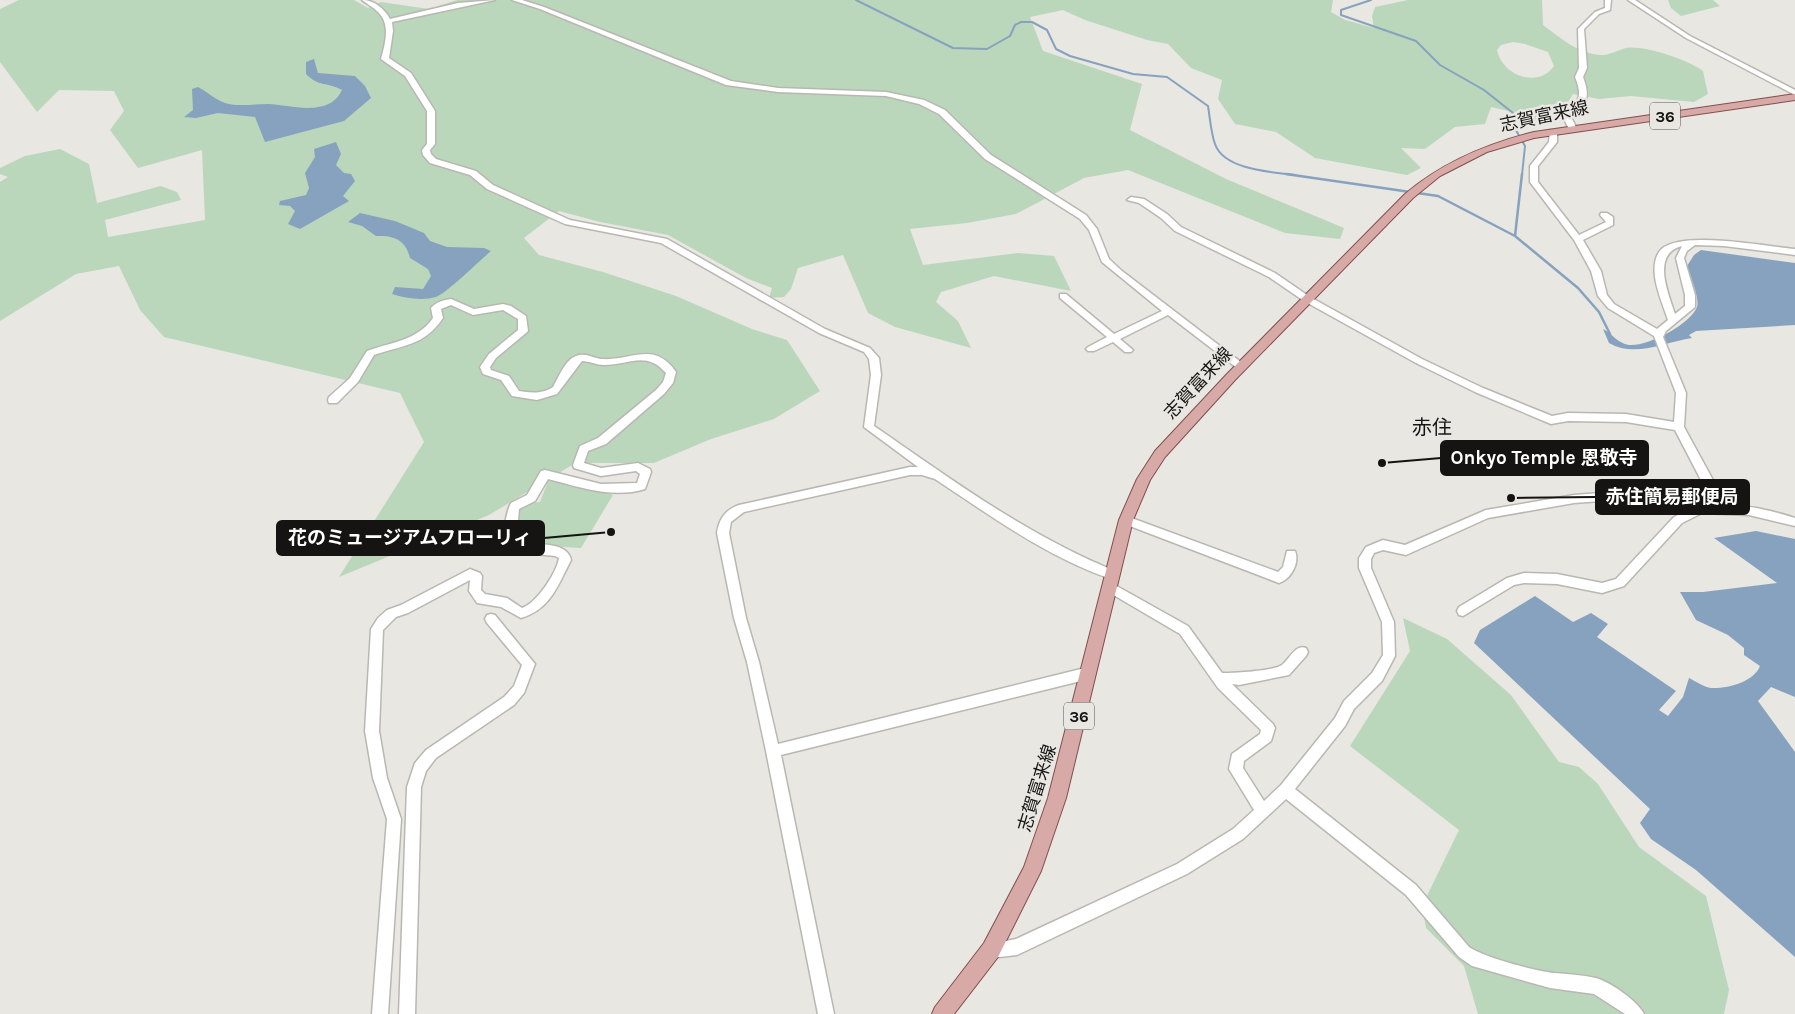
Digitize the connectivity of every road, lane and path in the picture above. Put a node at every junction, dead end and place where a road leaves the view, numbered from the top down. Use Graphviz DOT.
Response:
graph roads {
  1 [pos="365,0"];
  2 [pos="492,0"];
  3 [pos="515,0"];
  4 [pos="1608,0"];
  5 [pos="1631,0"];
  6 [pos="389,21"];
  7 [pos="1795,95"];
  8 [pos="1573,129"];
  9 [pos="1553,132"];
  10 [pos="1131,200"];
  11 [pos="1604,215"];
  12 [pos="1578,239"];
  13 [pos="1691,244"];
  14 [pos="1795,252"];
  15 [pos="1063,296"];
  16 [pos="1307,299"];
  17 [pos="1169,311"];
  18 [pos="1673,321"];
  19 [pos="1658,335"];
  20 [pos="1115,338"];
  21 [pos="1091,350"];
  22 [pos="1128,350"];
  23 [pos="1241,366"];
  24 [pos="332,400"];
  25 [pos="1679,427"];
  26 [pos="939,476"];
  27 [pos="1689,495"];
  28 [pos="1701,509"];
  29 [pos="1126,520"];
  30 [pos="1795,522"];
  31 [pos="1291,554"];
  32 [pos="1110,580"];
  33 [pos="1463,611"];
  34 [pos="491,619"];
  35 [pos="1302,652"];
  36 [pos="1089,673"];
  37 [pos="1218,678"];
  38 [pos="773,751"];
  39 [pos="1286,790"];
  40 [pos="1263,812"];
  41 [pos="991,950"];
  42 [pos="380,1014"];
  43 [pos="407,1014"];
  44 [pos="826,1014"];
  45 [pos="942,1014"];
  46 [pos="1636,1014"];
  1 -- 6 [label="street"];
  2 -- 6 [label="street"];
  3 -- 17 [label="street"];
  4 -- 8 [label="street"];
  5 -- 7 [label="street"];
  6 -- 26 [label="street"];
  7 -- 8 [label="main road, 志賀富来線 / 36"];
  8 -- 9 [label="main road, 志賀富来線 / 36"];
  9 -- 12 [label="street"];
  9 -- 16 [label="main road, 志賀富来線 / 36"];
  10 -- 16 [label="street"];
  11 -- 12 [label="street"];
  12 -- 19 [label="street"];
  13 -- 14 [label="street"];
  13 -- 18 [label="street"];
  13 -- 18 [label="street"];
  15 -- 20 [label="street"];
  16 -- 23 [label="main road, 志賀富来線 / 36"];
  16 -- 25 [label="street"];
  17 -- 20 [label="street"];
  17 -- 23 [label="street"];
  18 -- 19 [label="street"];
  19 -- 25 [label="street"];
  20 -- 21 [label="street"];
  20 -- 22 [label="street"];
  23 -- 29 [label="main road, 志賀富来線 / 36"];
  24 -- 42 [label="street"];
  25 -- 27 [label="street"];
  26 -- 32 [label="street"];
  26 -- 38 [label="street"];
  27 -- 28 [label="street"];
  27 -- 39 [label="street"];
  28 -- 30 [label="street"];
  28 -- 33 [label="street"];
  29 -- 31 [label="street"];
  29 -- 32 [label="main road, 志賀富来線 / 36"];
  32 -- 36 [label="main road, 志賀富来線 / 36"];
  32 -- 37 [label="street"];
  34 -- 43 [label="street"];
  35 -- 37 [label="street"];
  36 -- 38 [label="street"];
  36 -- 41 [label="main road, 志賀富来線 / 36"];
  37 -- 40 [label="street"];
  38 -- 44 [label="street"];
  39 -- 40 [label="street"];
  39 -- 46 [label="street"];
  40 -- 41 [label="street"];
  41 -- 45 [label="main road, 志賀富来線 / 36"];
}
